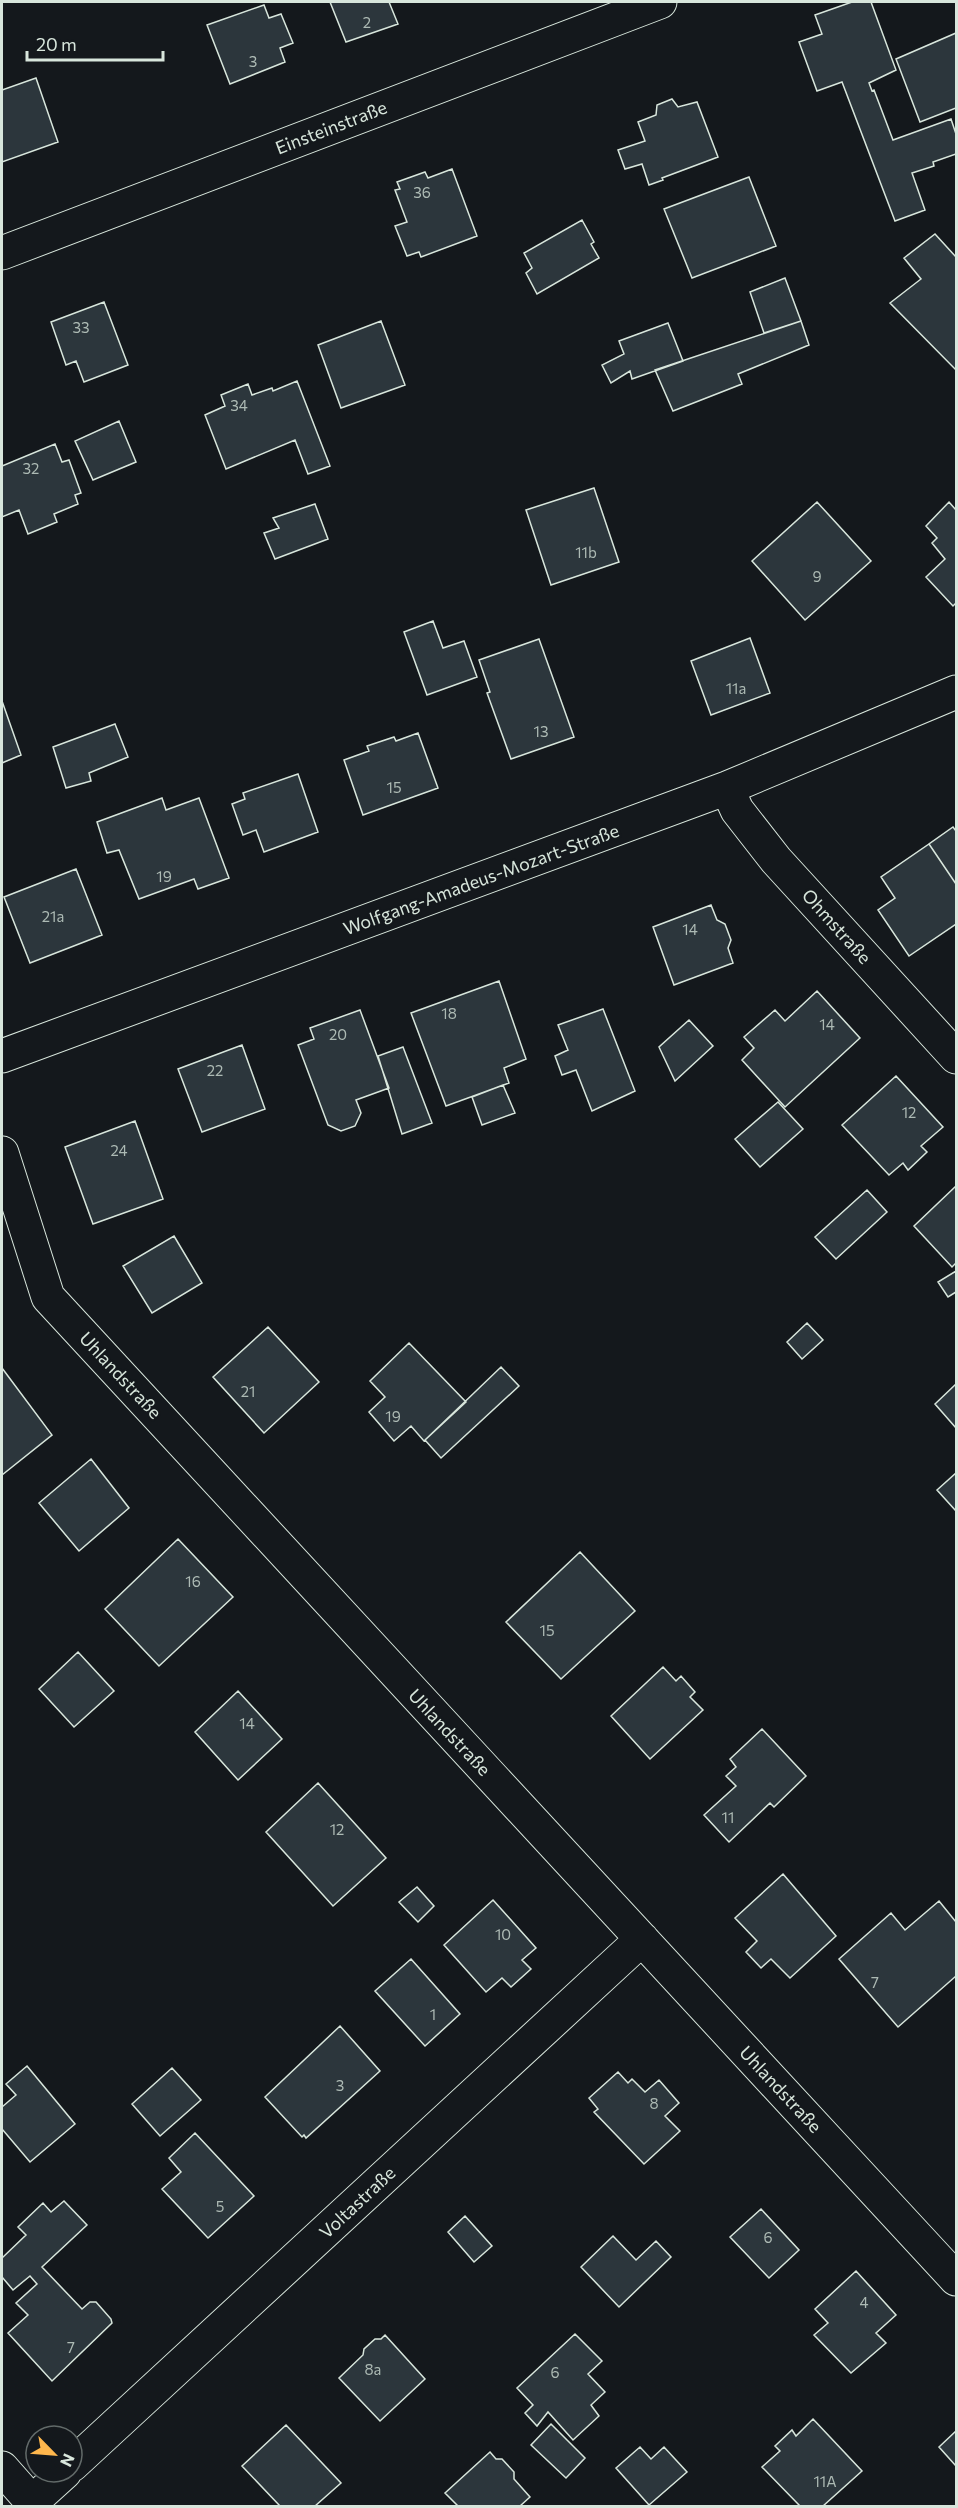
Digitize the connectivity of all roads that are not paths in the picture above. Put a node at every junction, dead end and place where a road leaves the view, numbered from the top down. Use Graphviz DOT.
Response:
graph roads {
  1 [pos="660,2"];
  2 [pos="2,253"];
  3 [pos="957,692"];
  4 [pos="727,788"];
  5 [pos="2,1056"];
  6 [pos="957,1057"];
  7 [pos="2,1152"];
  8 [pos="642,1940"];
  9 [pos="957,2278"];
  10 [pos="84,2454"];
  11 [pos="2,2468"];
  12 [pos="52,2484"];
  1 -- 2 [label="street, Einsteinstraße"];
  3 -- 4 [label="street, Wolfgang-Amadeus-Mozart-Straße"];
  4 -- 5 [label="street, Wolfgang-Amadeus-Mozart-Straße"];
  4 -- 6 [label="street, Ohmstraße"];
  7 -- 8 [label="street, Uhlandstraße"];
  8 -- 9 [label="street, Uhlandstraße"];
  8 -- 10 [label="street, Voltastraße"];
  11 -- 12 [label="street"];
}
